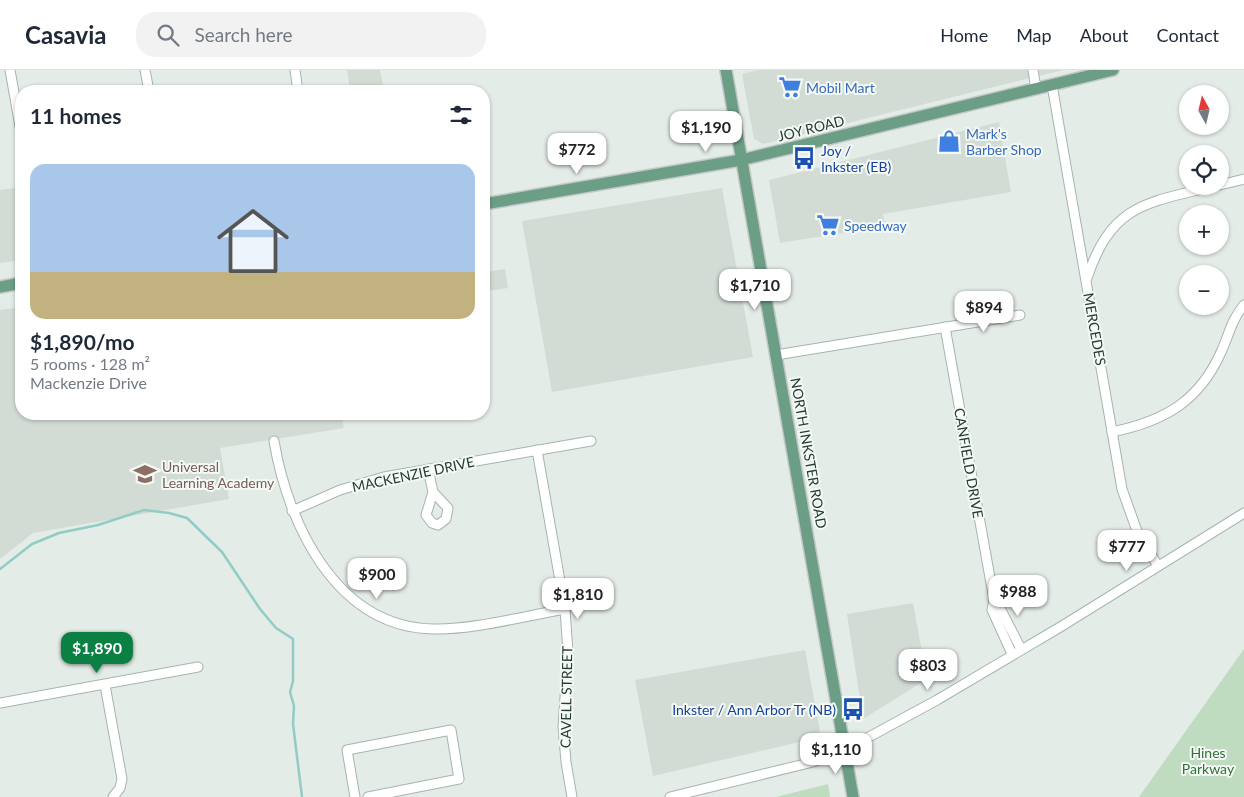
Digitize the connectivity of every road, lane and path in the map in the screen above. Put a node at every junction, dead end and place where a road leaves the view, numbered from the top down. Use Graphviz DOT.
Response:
graph roads {
  1 [pos="10,70"];
  2 [pos="145,70"];
  3 [pos="294,70"];
  4 [pos="726,70"];
  5 [pos="1032,70"];
  6 [pos="1112,70"];
  7 [pos="148,85"];
  8 [pos="297,85"];
  9 [pos="1052,85"];
  10 [pos="1036,89"];
  11 [pos="15,98"];
  12 [pos="742,160"];
  13 [pos="1244,179"];
  14 [pos="1229,183"];
  15 [pos="1179,195"];
  16 [pos="490,203"];
  17 [pos="1086,280"];
  18 [pos="15,284"];
  19 [pos="0,287"];
  20 [pos="1244,305"];
  21 [pos="1020,315"];
  22 [pos="945,327"];
  23 [pos="776,355"];
  24 [pos="1112,432"];
  25 [pos="274,441"];
  26 [pos="591,441"];
  27 [pos="538,450"];
  28 [pos="428,469"];
  29 [pos="433,492"];
  30 [pos="292,512"];
  31 [pos="1244,513"];
  32 [pos="1158,566"];
  33 [pos="994,600"];
  34 [pos="565,609"];
  35 [pos="1021,649"];
  36 [pos="1012,654"];
  37 [pos="198,667"];
  38 [pos="105,685"];
  39 [pos="0,703"];
  40 [pos="845,750"];
  41 [pos="425,786"];
  42 [pos="412,793"];
  43 [pos="113,797"];
  44 [pos="355,797"];
  45 [pos="368,797"];
  46 [pos="426,797"];
  47 [pos="572,797"];
  48 [pos="670,797"];
  49 [pos="853,797"];
  1 -- 11 [label="street"];
  2 -- 7 [label="street"];
  3 -- 8 [label="street"];
  4 -- 12 [label="main road, NORTH INKSTER ROAD"];
  5 -- 10 [label="street"];
  6 -- 9 [label="main road, JOY ROAD"];
  9 -- 10 [label="main road, JOY ROAD"];
  9 -- 17 [label="street, MERCEDES"];
  10 -- 12 [label="main road, JOY ROAD"];
  12 -- 16 [label="main road, JOY ROAD"];
  12 -- 23 [label="main road, NORTH INKSTER ROAD"];
  13 -- 14 [label="street"];
  15 -- 17 [label="street"];
  17 -- 24 [label="street, MERCEDES"];
  18 -- 19 [label="main road"];
  20 -- 24 [label="street"];
  21 -- 22 [label="street"];
  22 -- 23 [label="street"];
  22 -- 33 [label="street, CANFIELD DRIVE"];
  23 -- 40 [label="main road, NORTH INKSTER ROAD"];
  24 -- 32 [label="street, MERCEDES"];
  25 -- 30 [label="street"];
  26 -- 27 [label="street, MACKENZIE DRIVE"];
  27 -- 28 [label="street, MACKENZIE DRIVE"];
  27 -- 34 [label="street, CAVELL STREET"];
  28 -- 29 [label="street"];
  28 -- 30 [label="street, MACKENZIE DRIVE"];
  30 -- 34 [label="street"];
  31 -- 32 [label="street"];
  32 -- 35 [label="street"];
  33 -- 35 [label="street, CANFIELD DRIVE"];
  33 -- 36 [label="street, CANFIELD DRIVE"];
  34 -- 47 [label="street, CAVELL STREET"];
  35 -- 36 [label="street"];
  36 -- 40 [label="street"];
  37 -- 38 [label="street"];
  38 -- 39 [label="street"];
  38 -- 43 [label="street"];
  40 -- 48 [label="street"];
  40 -- 49 [label="main road, NORTH INKSTER ROAD"];
  41 -- 42 [label="street"];
  41 -- 44 [label="street"];
  41 -- 46 [label="street"];
  42 -- 45 [label="street"];
}
